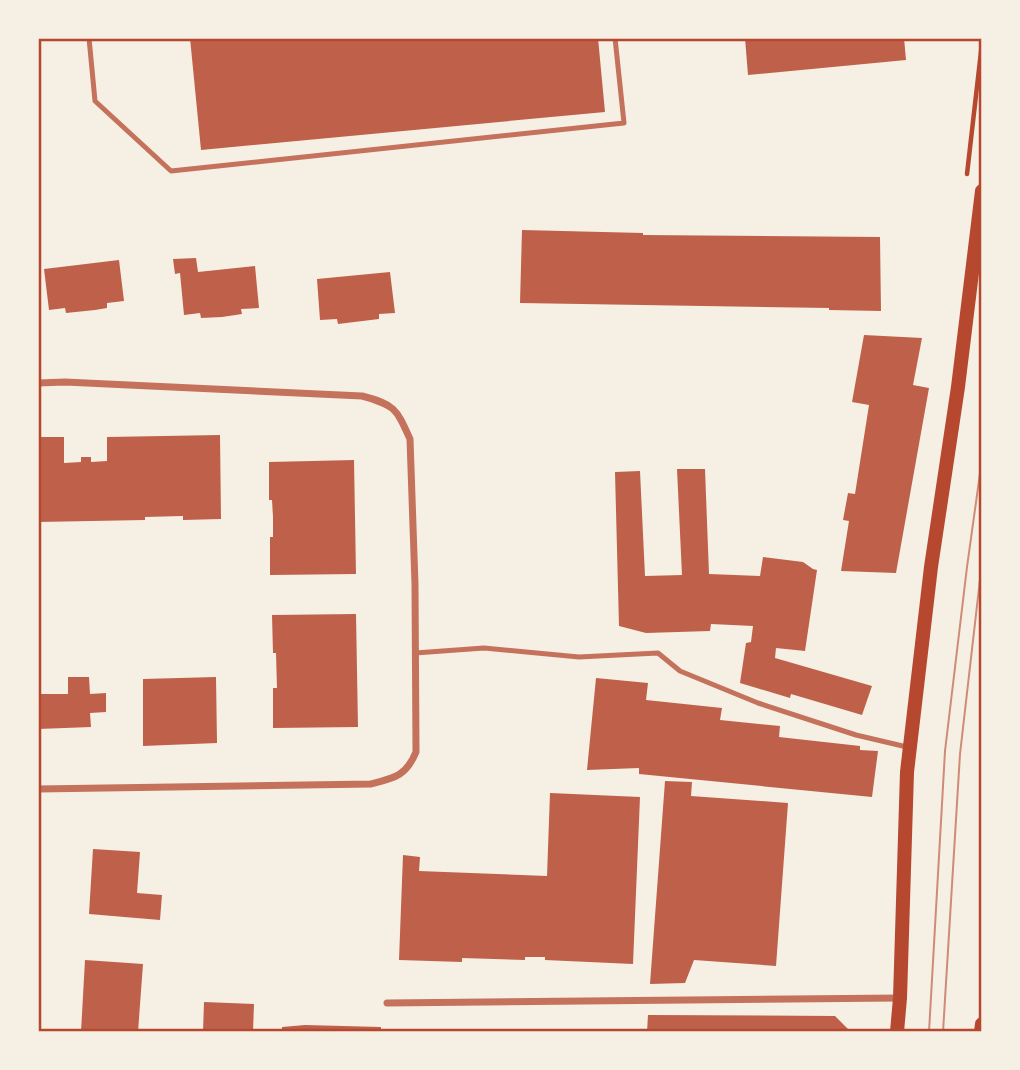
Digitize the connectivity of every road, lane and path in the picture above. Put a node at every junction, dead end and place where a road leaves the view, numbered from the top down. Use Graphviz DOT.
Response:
graph roads {
  1 [pos="89,38"];
  2 [pos="615,38"];
  3 [pos="982,191"];
  4 [pos="38,383"];
  5 [pos="415,653"];
  6 [pos="910,747"];
  7 [pos="38,789"];
  8 [pos="900,998"];
  9 [pos="387,1003"];
  10 [pos="897,1031"];
  1 -- 2 [label="lane"];
  3 -- 6 [label="main road"];
  4 -- 5 [label="street"];
  5 -- 6 [label="lane"];
  5 -- 7 [label="street"];
  6 -- 8 [label="main road"];
  8 -- 9 [label="street"];
  8 -- 10 [label="main road"];
}
